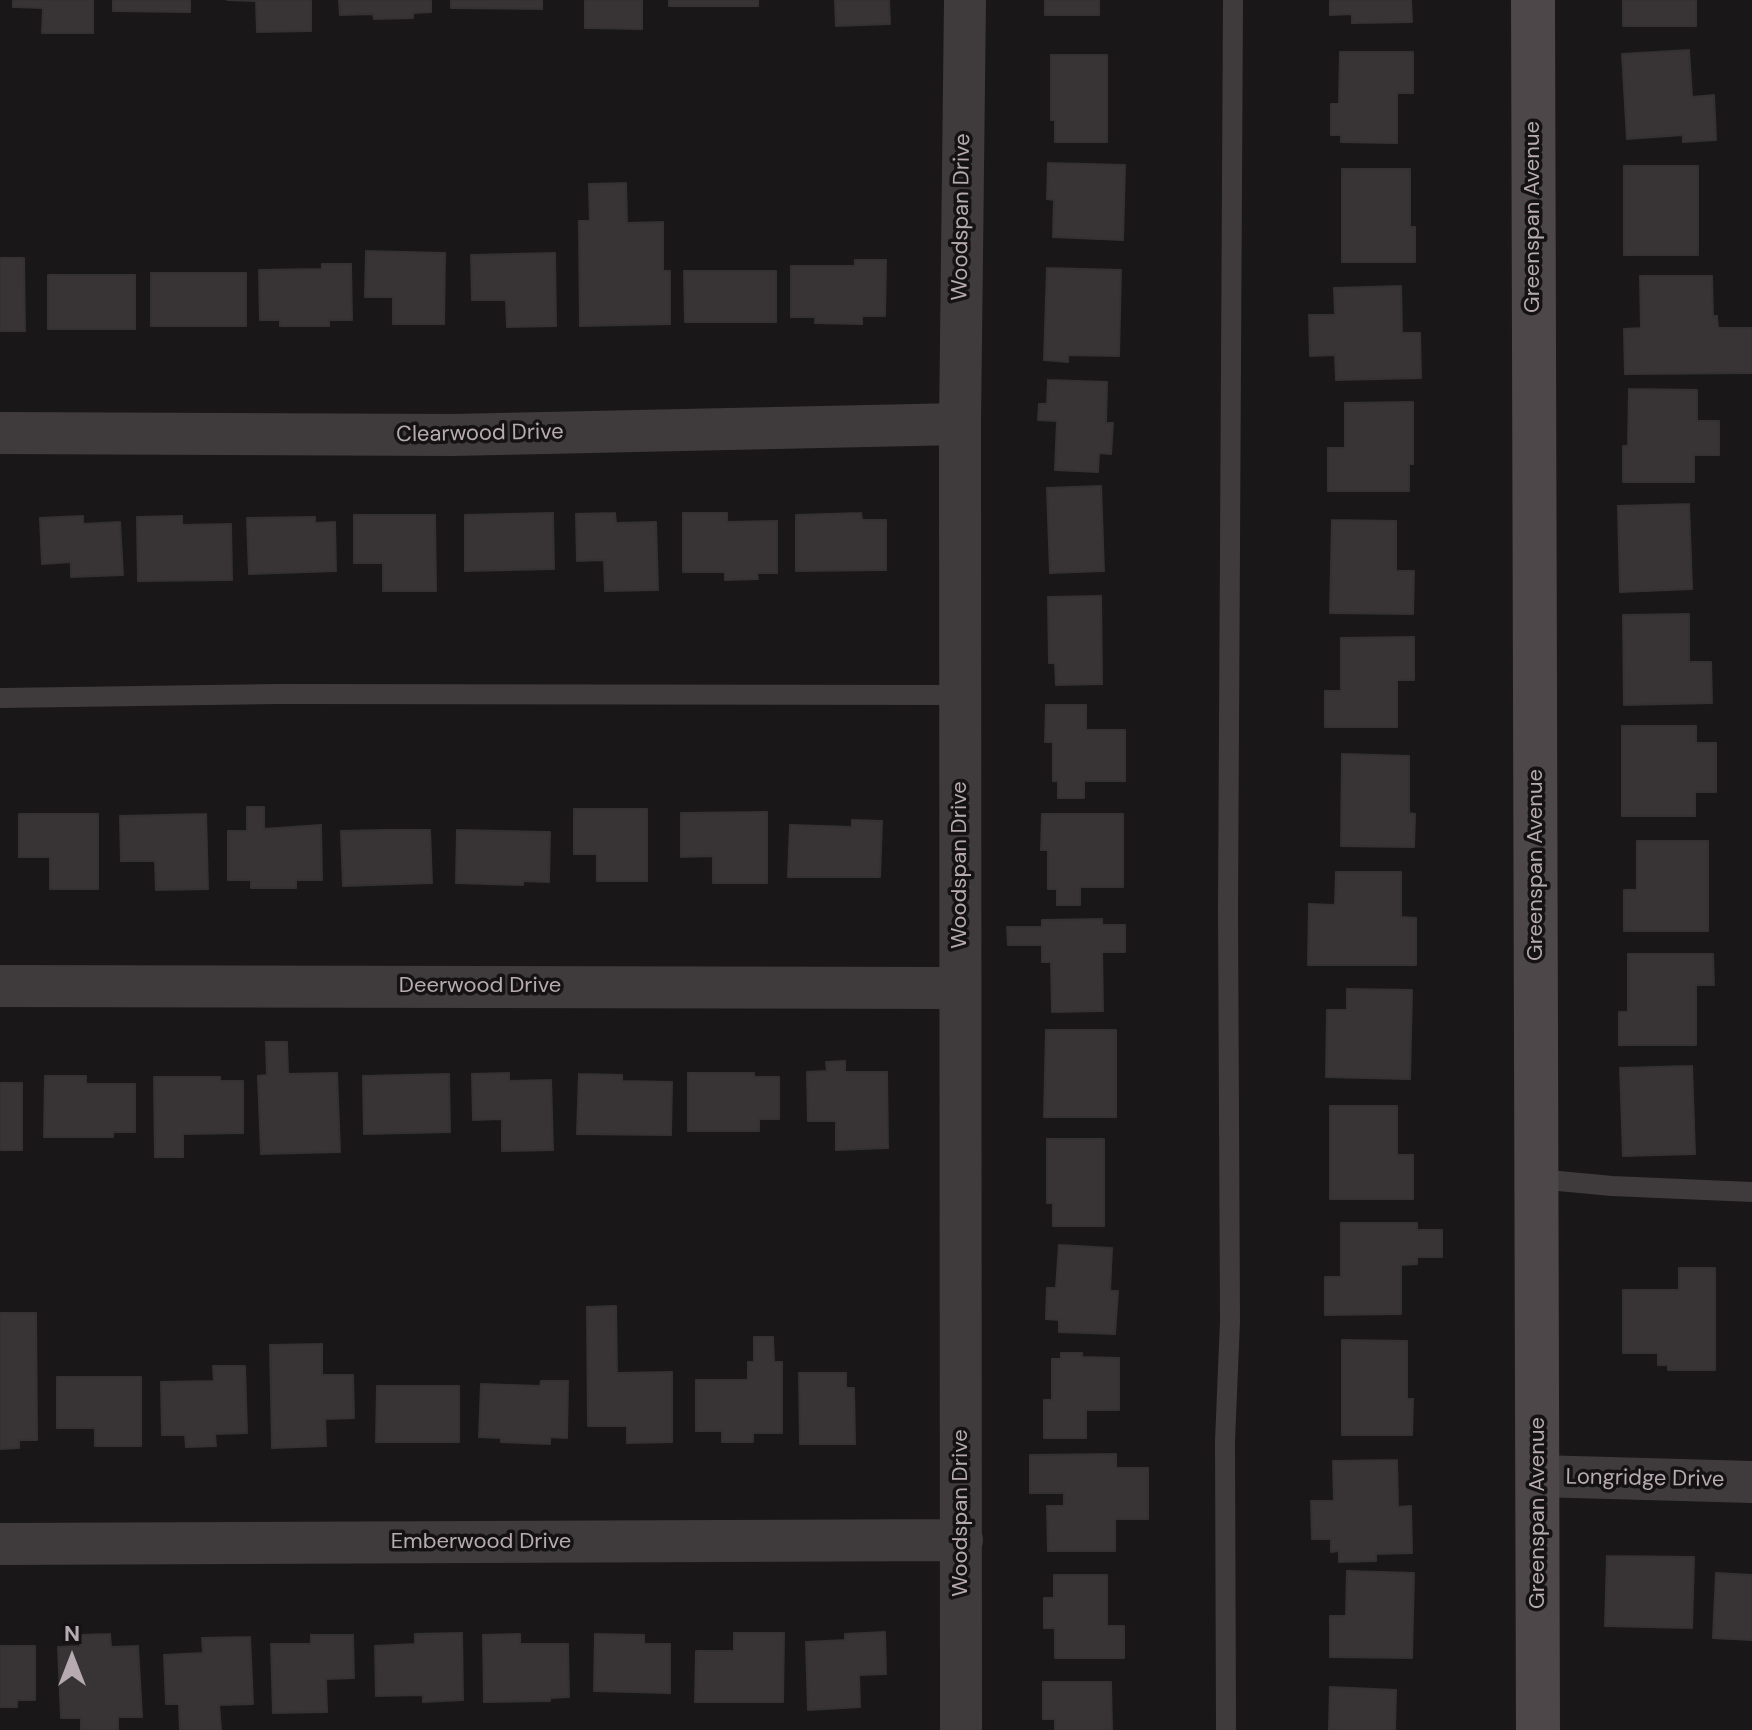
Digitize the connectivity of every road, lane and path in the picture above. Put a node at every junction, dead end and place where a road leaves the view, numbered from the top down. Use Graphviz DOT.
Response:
graph roads {
  1 [pos="965,0"];
  2 [pos="1233,0"];
  3 [pos="1533,0"];
  4 [pos="960,424"];
  5 [pos="0,433"];
  6 [pos="960,695"];
  7 [pos="0,698"];
  8 [pos="0,986"];
  9 [pos="960,988"];
  10 [pos="1537,1179"];
  11 [pos="1752,1192"];
  12 [pos="1538,1476"];
  13 [pos="1752,1482"];
  14 [pos="962,1540"];
  15 [pos="0,1544"];
  16 [pos="961,1730"];
  17 [pos="1226,1730"];
  18 [pos="1538,1730"];
  1 -- 4 [label="street, Woodspan Drive"];
  2 -- 17 [label="lane"];
  3 -- 10 [label="street, Greenspan Avenue"];
  4 -- 5 [label="street, Clearwood Drive"];
  4 -- 6 [label="street, Woodspan Drive"];
  6 -- 7 [label="lane"];
  6 -- 9 [label="street, Woodspan Drive"];
  8 -- 9 [label="street, Deerwood Drive"];
  9 -- 14 [label="street, Woodspan Drive"];
  10 -- 11 [label="lane"];
  10 -- 12 [label="street, Greenspan Avenue"];
  12 -- 13 [label="street, Longridge Drive"];
  12 -- 18 [label="street, Greenspan Avenue"];
  14 -- 15 [label="street, Emberwood Drive"];
  14 -- 16 [label="street, Woodspan Drive"];
}
